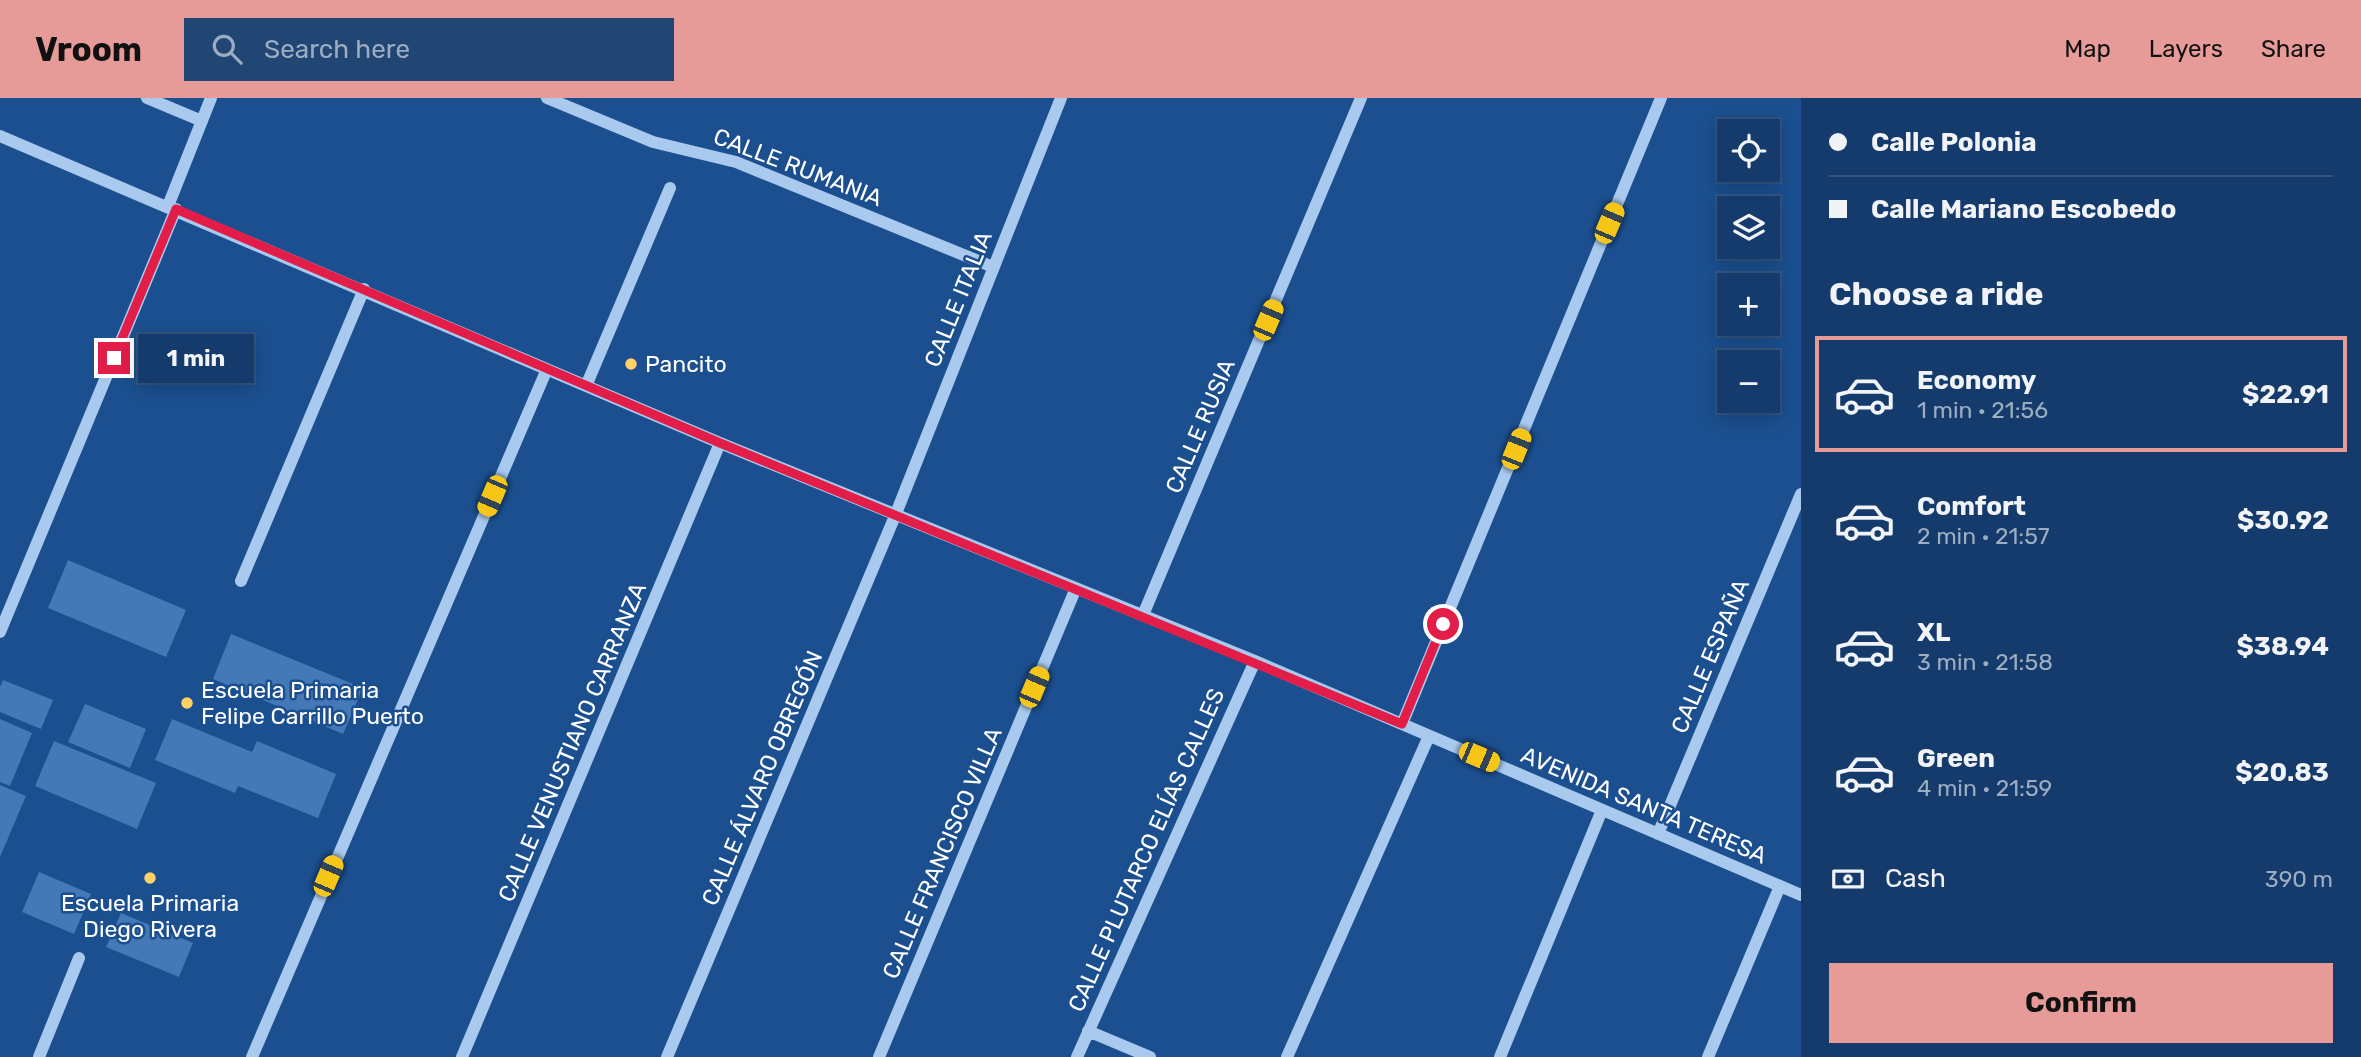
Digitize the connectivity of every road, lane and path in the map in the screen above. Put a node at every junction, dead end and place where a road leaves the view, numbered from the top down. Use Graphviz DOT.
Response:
graph roads {
  1 [pos="147,98"];
  2 [pos="211,98"];
  3 [pos="547,98"];
  4 [pos="1061,98"];
  5 [pos="1361,98"];
  6 [pos="1661,98"];
  7 [pos="202,121"];
  8 [pos="0,136"];
  9 [pos="670,188"];
  10 [pos="172,207"];
  11 [pos="993,267"];
  12 [pos="364,289"];
  13 [pos="547,369"];
  14 [pos="586,386"];
  15 [pos="720,443"];
  16 [pos="1801,494"];
  17 [pos="895,516"];
  18 [pos="241,582"];
  19 [pos="1076,588"];
  20 [pos="1143,615"];
  21 [pos="0,632"];
  22 [pos="1255,661"];
  23 [pos="1402,724"];
  24 [pos="1429,736"];
  25 [pos="1602,810"];
  26 [pos="1658,834"];
  27 [pos="1780,886"];
  28 [pos="1801,895"];
  29 [pos="79,958"];
  30 [pos="1088,1031"];
  31 [pos="39,1057"];
  32 [pos="252,1057"];
  33 [pos="462,1057"];
  34 [pos="667,1057"];
  35 [pos="879,1057"];
  36 [pos="1077,1057"];
  37 [pos="1150,1057"];
  38 [pos="1287,1057"];
  39 [pos="1500,1057"];
  40 [pos="1708,1057"];
  1 -- 7 [label="street"];
  2 -- 7 [label="street"];
  3 -- 11 [label="street, CALLE RUMANIA"];
  4 -- 11 [label="street, CALLE ITALIA"];
  5 -- 20 [label="street, CALLE RUSIA"];
  6 -- 23 [label="street"];
  7 -- 10 [label="street"];
  8 -- 10 [label="street, AVENIDA SANTA TERESA"];
  9 -- 14 [label="street"];
  10 -- 12 [label="street, AVENIDA SANTA TERESA"];
  10 -- 21 [label="street"];
  11 -- 17 [label="street, CALLE ITALIA"];
  12 -- 13 [label="street, AVENIDA SANTA TERESA"];
  12 -- 18 [label="street"];
  13 -- 14 [label="street, AVENIDA SANTA TERESA"];
  13 -- 32 [label="street"];
  14 -- 15 [label="street, AVENIDA SANTA TERESA"];
  15 -- 17 [label="street, AVENIDA SANTA TERESA"];
  15 -- 33 [label="street, CALLE VENUSTIANO CARRANZA"];
  16 -- 26 [label="street, CALLE ESPAÑA"];
  17 -- 19 [label="street, AVENIDA SANTA TERESA"];
  17 -- 34 [label="street, CALLE ÁLVARO OBREGÓN"];
  19 -- 20 [label="street, AVENIDA SANTA TERESA"];
  19 -- 35 [label="street, CALLE FRANCISCO VILLA"];
  20 -- 22 [label="street, AVENIDA SANTA TERESA"];
  22 -- 23 [label="street, AVENIDA SANTA TERESA"];
  22 -- 30 [label="street, CALLE PLUTARCO ELÍAS CALLES"];
  23 -- 24 [label="street, AVENIDA SANTA TERESA"];
  24 -- 25 [label="street, AVENIDA SANTA TERESA"];
  24 -- 38 [label="street"];
  25 -- 26 [label="street, AVENIDA SANTA TERESA"];
  25 -- 39 [label="street"];
  26 -- 27 [label="street, AVENIDA SANTA TERESA"];
  27 -- 28 [label="street, AVENIDA SANTA TERESA"];
  27 -- 40 [label="street"];
  29 -- 31 [label="street"];
  30 -- 36 [label="street, CALLE PLUTARCO ELÍAS CALLES"];
  30 -- 37 [label="street"];
}
